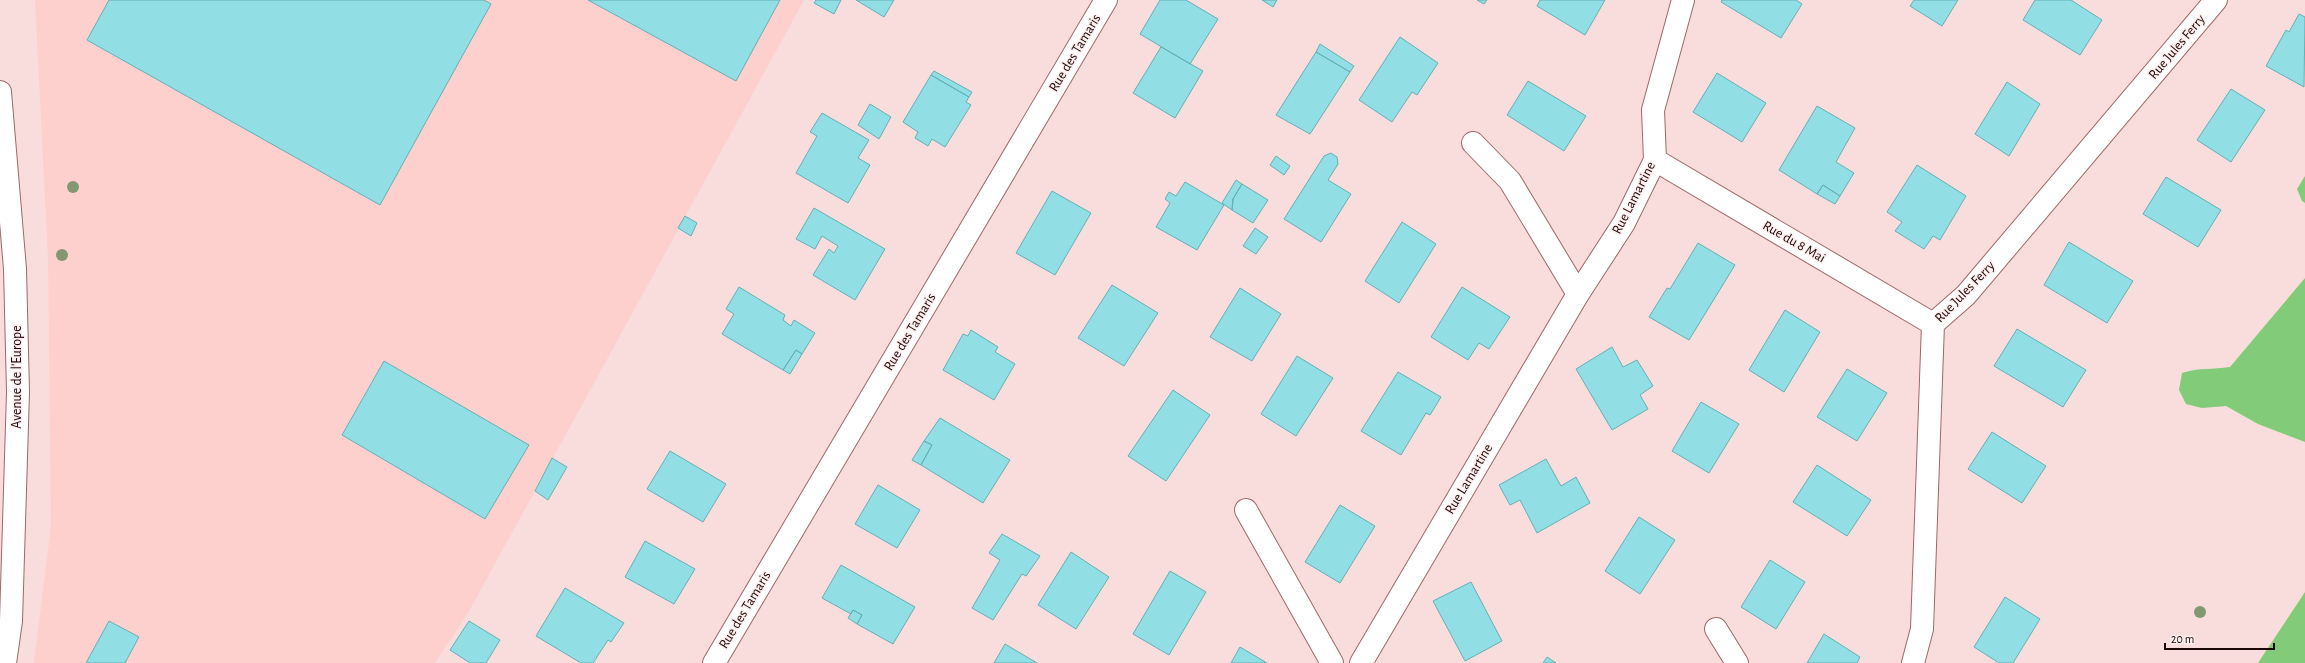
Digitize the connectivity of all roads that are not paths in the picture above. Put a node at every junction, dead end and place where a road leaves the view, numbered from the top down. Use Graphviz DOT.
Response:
graph roads {
  1 [pos="1106,0"];
  2 [pos="1683,0"];
  3 [pos="2216,0"];
  4 [pos="0,92"];
  5 [pos="1473,143"];
  6 [pos="1655,160"];
  7 [pos="1578,294"];
  8 [pos="1933,324"];
  9 [pos="1246,510"];
  10 [pos="1716,629"];
  11 [pos="5,663"];
  12 [pos="714,663"];
  13 [pos="1332,663"];
  14 [pos="1360,663"];
  15 [pos="1736,663"];
  16 [pos="1913,663"];
  1 -- 12 [label="street, Rue des Tamaris"];
  2 -- 6 [label="street, Rue Lamartine"];
  3 -- 8 [label="street, Rue Jules Ferry"];
  4 -- 11 [label="street, Avenue de l'Europe"];
  5 -- 7 [label="street"];
  6 -- 7 [label="street, Rue Lamartine"];
  6 -- 8 [label="street, Rue du 8 Mai"];
  7 -- 14 [label="street, Rue Lamartine"];
  8 -- 16 [label="street, Rue Jules Ferry"];
  9 -- 13 [label="street"];
  10 -- 15 [label="street"];
}
